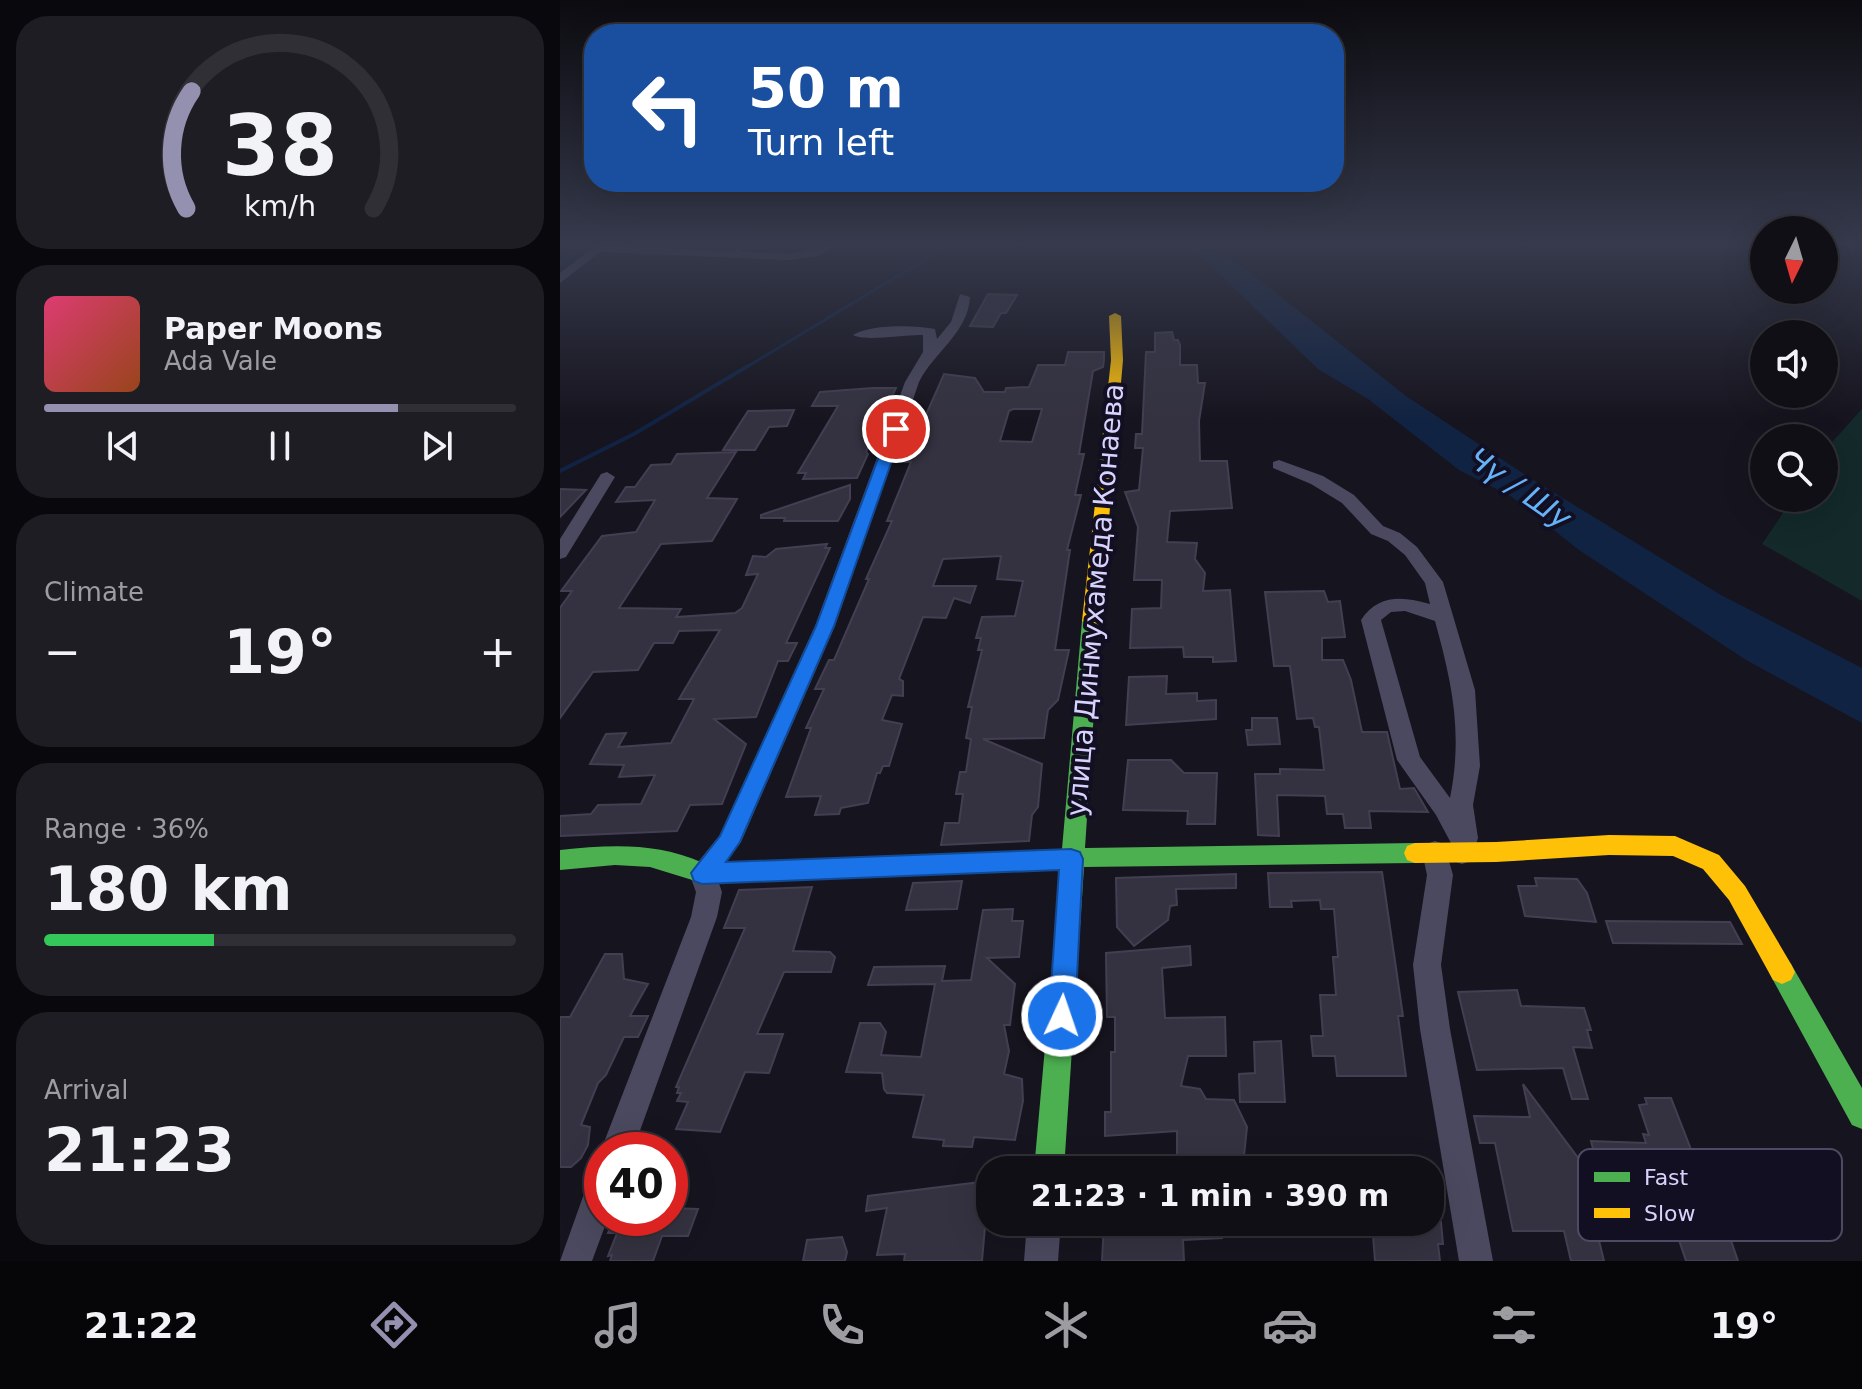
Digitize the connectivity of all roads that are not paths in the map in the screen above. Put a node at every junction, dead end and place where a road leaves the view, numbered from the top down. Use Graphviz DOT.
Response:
graph roads {
  1 [pos="963,304"];
  2 [pos="1115,316"];
  3 [pos="860,335"];
  4 [pos="930,353"];
  5 [pos="1279,465"];
  6 [pos="607,477"];
  7 [pos="560,553"];
  8 [pos="1445,618"];
  9 [pos="1448,852"];
  10 [pos="1071,859"];
  11 [pos="560,860"];
  12 [pos="702,873"];
  13 [pos="1862,1115"];
  14 [pos="624,1132"];
  15 [pos="1050,1156"];
  16 [pos="584,1236"];
  17 [pos="1043,1236"];
  18 [pos="575,1261"];
  19 [pos="1041,1261"];
  20 [pos="1476,1261"];
  1 -- 4 [label="street"];
  2 -- 10 [label="street, улица Динмухамеда Конаева"];
  3 -- 4 [label="street"];
  4 -- 12 [label="street"];
  5 -- 8 [label="street"];
  6 -- 7 [label="street"];
  8 -- 9 [label="street"];
  8 -- 9 [label="street"];
  9 -- 10 [label="street"];
  9 -- 13 [label="street"];
  9 -- 20 [label="street"];
  10 -- 12 [label="street"];
  10 -- 15 [label="street, улица Динмухамеда Конаева"];
  11 -- 12 [label="street"];
  12 -- 14 [label="street"];
  16 -- 18 [label="street"];
  17 -- 19 [label="street"];
}
